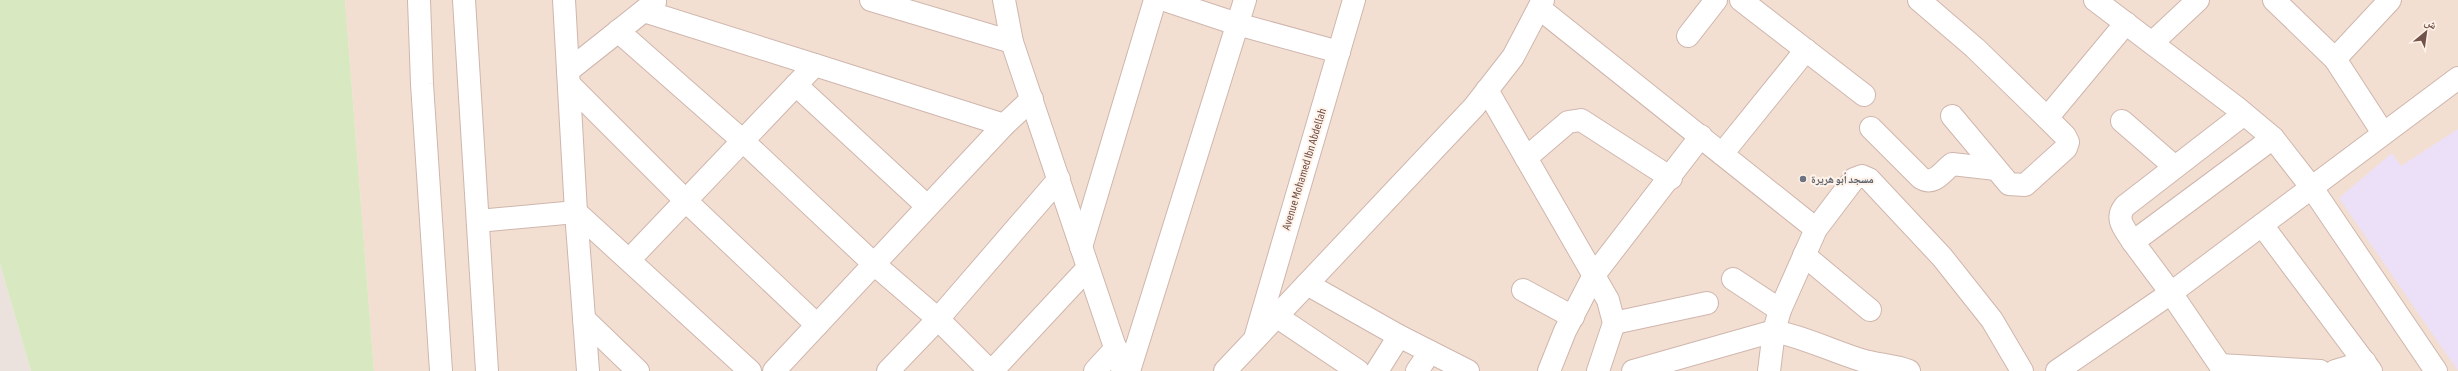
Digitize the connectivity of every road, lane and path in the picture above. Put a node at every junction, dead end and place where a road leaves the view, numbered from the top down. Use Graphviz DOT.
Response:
graph roads {
  1 [pos="419,0"];
  2 [pos="464,0"];
  3 [pos="564,0"];
  4 [pos="871,0"];
  5 [pos="1004,0"];
  6 [pos="1155,0"];
  7 [pos="1165,0"];
  8 [pos="1245,0"];
  9 [pos="1354,0"];
  10 [pos="1716,0"];
  11 [pos="1741,0"];
  12 [pos="1919,0"];
  13 [pos="2095,0"];
  14 [pos="2198,0"];
  15 [pos="2274,0"];
  16 [pos="2390,0"];
  17 [pos="1541,4"];
  18 [pos="651,5"];
  19 [pos="2126,23"];
  20 [pos="1237,24"];
  21 [pos="618,31"];
  22 [pos="1688,36"];
  23 [pos="1012,42"];
  24 [pos="2152,43"];
  25 [pos="1806,50"];
  26 [pos="1339,52"];
  27 [pos="2336,59"];
  28 [pos="815,65"];
  29 [pos="568,77"];
  30 [pos="2458,78"];
  31 [pos="796,85"];
  32 [pos="1487,90"];
  33 [pos="1864,95"];
  34 [pos="1032,98"];
  35 [pos="2244,114"];
  36 [pos="1952,116"];
  37 [pos="2047,118"];
  38 [pos="2122,121"];
  39 [pos="1004,125"];
  40 [pos="1870,128"];
  41 [pos="2383,133"];
  42 [pos="1701,136"];
  43 [pos="2272,138"];
  44 [pos="743,141"];
  45 [pos="1722,154"];
  46 [pos="1526,158"];
  47 [pos="2175,167"];
  48 [pos="1996,169"];
  49 [pos="1671,178"];
  50 [pos="1059,179"];
  51 [pos="2312,188"];
  52 [pos="686,200"];
  53 [pos="927,206"];
  54 [pos="576,212"];
  55 [pos="478,221"];
  56 [pos="2262,225"];
  57 [pos="1816,229"];
  58 [pos="2133,242"];
  59 [pos="1081,246"];
  60 [pos="1804,255"];
  61 [pos="630,259"];
  62 [pos="874,264"];
  63 [pos="1087,269"];
  64 [pos="1594,275"];
  65 [pos="1733,280"];
  66 [pos="1307,284"];
  67 [pos="1523,290"];
  68 [pos="2171,293"];
  69 [pos="1707,303"];
  70 [pos="1870,310"];
  71 [pos="1276,316"];
  72 [pos="1573,317"];
  73 [pos="584,319"];
  74 [pos="938,319"];
  75 [pos="1777,321"];
  76 [pos="1614,323"];
  77 [pos="817,325"];
  78 [pos="1399,336"];
  79 [pos="1255,339"];
  80 [pos="1116,348"];
  81 [pos="1430,352"];
  82 [pos="2368,367"];
  83 [pos="2222,368"];
  84 [pos="1350,369"];
  85 [pos="441,371"];
  86 [pos="487,371"];
  87 [pos="588,371"];
  88 [pos="638,371"];
  89 [pos="750,371"];
  90 [pos="774,371"];
  91 [pos="888,371"];
  92 [pos="991,371"];
  93 [pos="1095,371"];
  94 [pos="1124,371"];
  95 [pos="1129,371"];
  96 [pos="1225,371"];
  97 [pos="1245,371"];
  98 [pos="1377,371"];
  99 [pos="1417,371"];
  100 [pos="1468,371"];
  101 [pos="1549,371"];
  102 [pos="1598,371"];
  103 [pos="1633,371"];
  104 [pos="1769,371"];
  105 [pos="1909,371"];
  106 [pos="2022,371"];
  107 [pos="2056,371"];
  108 [pos="2320,371"];
  109 [pos="2335,371"];
  110 [pos="2436,371"];
  1 -- 85 [label="street"];
  2 -- 55 [label="street"];
  3 -- 29 [label="street"];
  4 -- 23 [label="street"];
  5 -- 23 [label="street"];
  6 -- 59 [label="street"];
  7 -- 20 [label="street"];
  8 -- 20 [label="street"];
  9 -- 26 [label="street, Avenue Mohamed Ibn Abdellah"];
  10 -- 22 [label="street"];
  11 -- 25 [label="street"];
  12 -- 37 [label="street"];
  13 -- 19 [label="street"];
  14 -- 24 [label="street"];
  15 -- 27 [label="street"];
  16 -- 27 [label="street"];
  17 -- 32 [label="street"];
  17 -- 42 [label="street"];
  18 -- 21 [label="street"];
  18 -- 28 [label="street"];
  19 -- 24 [label="street"];
  19 -- 37 [label="street"];
  20 -- 26 [label="street"];
  20 -- 95 [label="street"];
  21 -- 29 [label="street"];
  21 -- 44 [label="street"];
  23 -- 34 [label="street"];
  24 -- 35 [label="street"];
  25 -- 33 [label="street"];
  25 -- 45 [label="street"];
  26 -- 79 [label="street, Avenue Mohamed Ibn Abdellah"];
  27 -- 41 [label="street"];
  28 -- 31 [label="street"];
  28 -- 39 [label="street"];
  29 -- 52 [label="street"];
  29 -- 54 [label="street"];
  30 -- 41 [label="street"];
  31 -- 44 [label="street"];
  31 -- 53 [label="street"];
  32 -- 46 [label="street"];
  32 -- 66 [label="street"];
  34 -- 39 [label="street"];
  34 -- 50 [label="street"];
  35 -- 43 [label="street"];
  35 -- 47 [label="street"];
  36 -- 48 [label="street"];
  37 -- 48 [label="street"];
  38 -- 47 [label="street"];
  39 -- 53 [label="street"];
  40 -- 48 [label="street"];
  41 -- 51 [label="street"];
  42 -- 45 [label="street"];
  42 -- 49 [label="street"];
  43 -- 51 [label="street"];
  43 -- 58 [label="street"];
  44 -- 52 [label="street"];
  44 -- 62 [label="street"];
  45 -- 57 [label="street"];
  46 -- 49 [label="street"];
  46 -- 64 [label="street"];
  47 -- 58 [label="street"];
  49 -- 64 [label="street"];
  50 -- 59 [label="street"];
  50 -- 74 [label="street"];
  51 -- 56 [label="street"];
  51 -- 110 [label="street"];
  52 -- 61 [label="street"];
  52 -- 77 [label="street"];
  53 -- 62 [label="street"];
  54 -- 55 [label="street"];
  54 -- 61 [label="street"];
  54 -- 73 [label="street"];
  55 -- 86 [label="street"];
  56 -- 68 [label="street"];
  56 -- 82 [label="street"];
  57 -- 60 [label="street"];
  57 -- 106 [label="street"];
  58 -- 68 [label="street"];
  59 -- 63 [label="street"];
  60 -- 70 [label="street"];
  60 -- 75 [label="street"];
  61 -- 89 [label="street"];
  62 -- 74 [label="street"];
  62 -- 77 [label="street"];
  63 -- 80 [label="street"];
  63 -- 92 [label="street"];
  64 -- 72 [label="street"];
  64 -- 76 [label="street"];
  65 -- 75 [label="street"];
  66 -- 71 [label="street"];
  66 -- 78 [label="street"];
  67 -- 72 [label="street"];
  68 -- 83 [label="street"];
  68 -- 107 [label="street"];
  69 -- 76 [label="street"];
  71 -- 79 [label="street"];
  71 -- 84 [label="street"];
  72 -- 101 [label="street"];
  73 -- 87 [label="street"];
  73 -- 88 [label="street"];
  74 -- 91 [label="street"];
  74 -- 92 [label="street"];
  75 -- 103 [label="street"];
  75 -- 104 [label="street"];
  75 -- 105 [label="street"];
  76 -- 102 [label="street"];
  77 -- 90 [label="street"];
  78 -- 81 [label="street"];
  78 -- 98 [label="street"];
  79 -- 96 [label="street"];
  79 -- 97 [label="street, Avenue Mohamed Ibn Abdellah"];
  80 -- 93 [label="street"];
  80 -- 94 [label="street"];
  81 -- 99 [label="street"];
  81 -- 100 [label="street"];
  82 -- 109 [label="street"];
  83 -- 108 [label="street"];
}
